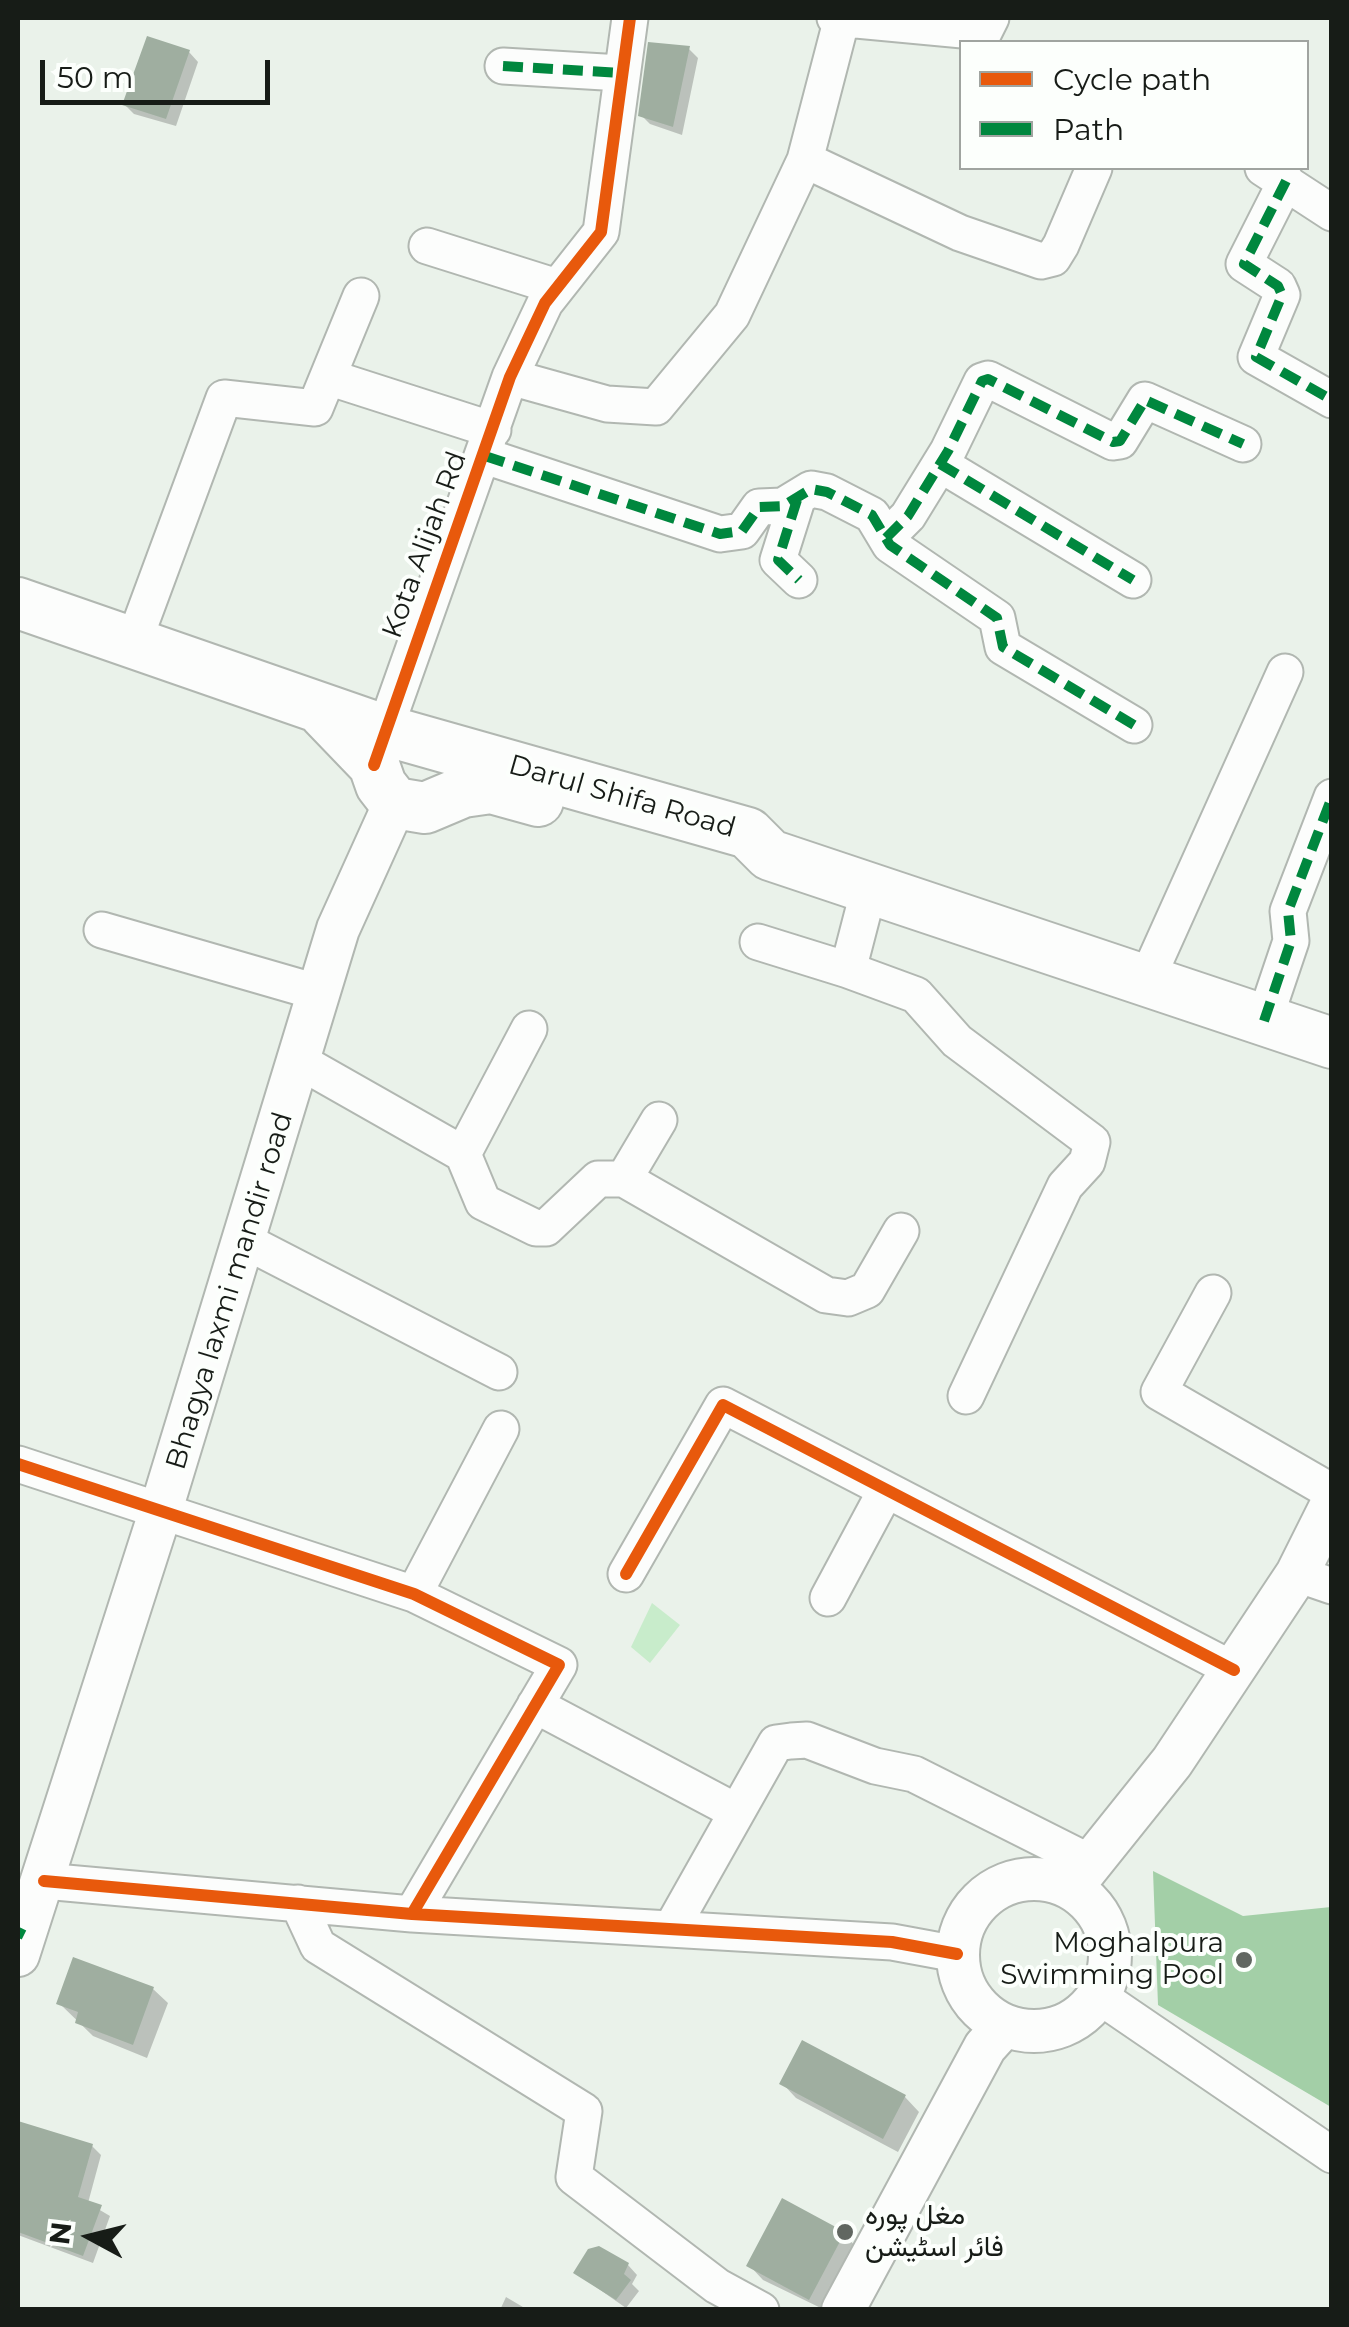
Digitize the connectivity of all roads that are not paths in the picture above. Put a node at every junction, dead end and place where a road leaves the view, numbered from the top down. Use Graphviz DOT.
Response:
graph roads {
  1 [pos="630,18"];
  2 [pos="838,18"];
  3 [pos="991,18"];
  4 [pos="503,66"];
  5 [pos="621,74"];
  6 [pos="805,160"];
  7 [pos="1093,170"];
  8 [pos="1275,174"];
  9 [pos="1332,213"];
  10 [pos="428,246"];
  11 [pos="558,287"];
  12 [pos="362,296"];
  13 [pos="510,376"];
  14 [pos="328,378"];
  15 [pos="1332,400"];
  16 [pos="489,443"];
  17 [pos="1243,444"];
  18 [pos="940,464"];
  19 [pos="797,500"];
  20 [pos="886,538"];
  21 [pos="798,580"];
  22 [pos="1133,580"];
  23 [pos="18,603"];
  24 [pos="134,641"];
  25 [pos="1285,672"];
  26 [pos="1134,725"];
  27 [pos="384,766"];
  28 [pos="1332,797"];
  29 [pos="770,855"];
  30 [pos="870,889"];
  31 [pos="102,930"];
  32 [pos="758,942"];
  33 [pos="848,970"];
  34 [pos="1146,981"];
  35 [pos="320,993"];
  36 [pos="1264,1021"];
  37 [pos="528,1029"];
  38 [pos="1332,1044"];
  39 [pos="302,1062"];
  40 [pos="659,1120"];
  41 [pos="463,1154"];
  42 [pos="624,1179"];
  43 [pos="900,1231"];
  44 [pos="246,1241"];
  45 [pos="1213,1293"];
  46 [pos="500,1372"];
  47 [pos="966,1396"];
  48 [pos="501,1429"];
  49 [pos="18,1464"];
  50 [pos="886,1490"];
  51 [pos="1332,1492"];
  52 [pos="1332,1504"];
  53 [pos="160,1513"];
  54 [pos="626,1574"];
  55 [pos="1314,1580"];
  56 [pos="414,1594"];
  57 [pos="828,1598"];
  58 [pos="1234,1670"];
  59 [pos="535,1705"];
  60 [pos="735,1811"];
  61 [pos="1082,1876"];
  62 [pos="44,1881"];
  63 [pos="298,1903"];
  64 [pos="412,1914"];
  65 [pos="671,1929"];
  66 [pos="20,1940"];
  67 [pos="957,1954"];
  68 [pos="1099,1996"];
  69 [pos="1004,2026"];
  70 [pos="1332,2155"];
  71 [pos="706,2298"];
  72 [pos="761,2310"];
  73 [pos="843,2310"];
  1 -- 5 [label="street, Kota Alijah Rd"];
  2 -- 3 [label="street"];
  2 -- 6 [label="street"];
  4 -- 5 [label="street"];
  5 -- 11 [label="street, Kota Alijah Rd"];
  6 -- 7 [label="street"];
  6 -- 13 [label="street"];
  8 -- 9 [label="street"];
  8 -- 15 [label="street"];
  10 -- 11 [label="street"];
  11 -- 13 [label="street, Kota Alijah Rd"];
  12 -- 14 [label="street"];
  13 -- 16 [label="street, Kota Alijah Rd"];
  14 -- 16 [label="street"];
  14 -- 24 [label="street"];
  16 -- 19 [label="street"];
  16 -- 27 [label="street, Kota Alijah Rd"];
  17 -- 18 [label="street"];
  18 -- 20 [label="street"];
  18 -- 22 [label="street"];
  19 -- 20 [label="street"];
  19 -- 21 [label="street"];
  20 -- 26 [label="street"];
  23 -- 24 [label="highway"];
  24 -- 27 [label="highway"];
  25 -- 34 [label="street"];
  27 -- 29 [label="highway, Darul Shifa Road"];
  27 -- 29 [label="highway"];
  27 -- 35 [label="main road, Bhagya laxmi mandir road"];
  28 -- 36 [label="street"];
  29 -- 30 [label="highway, Darul Shifa Road"];
  30 -- 33 [label="street"];
  30 -- 34 [label="highway, Darul Shifa Road"];
  31 -- 35 [label="street"];
  32 -- 33 [label="street"];
  33 -- 47 [label="street"];
  34 -- 36 [label="highway, Darul Shifa Road"];
  35 -- 39 [label="main road, Bhagya laxmi mandir road"];
  36 -- 38 [label="highway, Darul Shifa Road"];
  37 -- 41 [label="street"];
  39 -- 41 [label="street"];
  39 -- 44 [label="main road, Bhagya laxmi mandir road"];
  40 -- 42 [label="street"];
  41 -- 42 [label="street"];
  42 -- 43 [label="street"];
  44 -- 46 [label="street"];
  44 -- 53 [label="main road, Bhagya laxmi mandir road"];
  45 -- 51 [label="street"];
  48 -- 56 [label="street"];
  49 -- 53 [label="street"];
  50 -- 54 [label="street"];
  50 -- 57 [label="street"];
  50 -- 58 [label="street"];
  52 -- 55 [label="main road"];
  53 -- 56 [label="street"];
  53 -- 62 [label="main road, Bhagya laxmi mandir road"];
  55 -- 58 [label="main road"];
  56 -- 59 [label="street"];
  58 -- 61 [label="main road"];
  59 -- 60 [label="street"];
  59 -- 64 [label="street"];
  60 -- 61 [label="street"];
  60 -- 65 [label="street"];
  61 -- 67 [label="main road"];
  61 -- 68 [label="main road"];
  62 -- 63 [label="street"];
  62 -- 66 [label="main road, Bhagya laxmi mandir road"];
  63 -- 64 [label="street"];
  63 -- 71 [label="street"];
  64 -- 65 [label="street"];
  65 -- 67 [label="street"];
  67 -- 69 [label="main road"];
  68 -- 69 [label="main road"];
  68 -- 70 [label="street"];
  69 -- 73 [label="main road"];
  71 -- 72 [label="street"];
}
